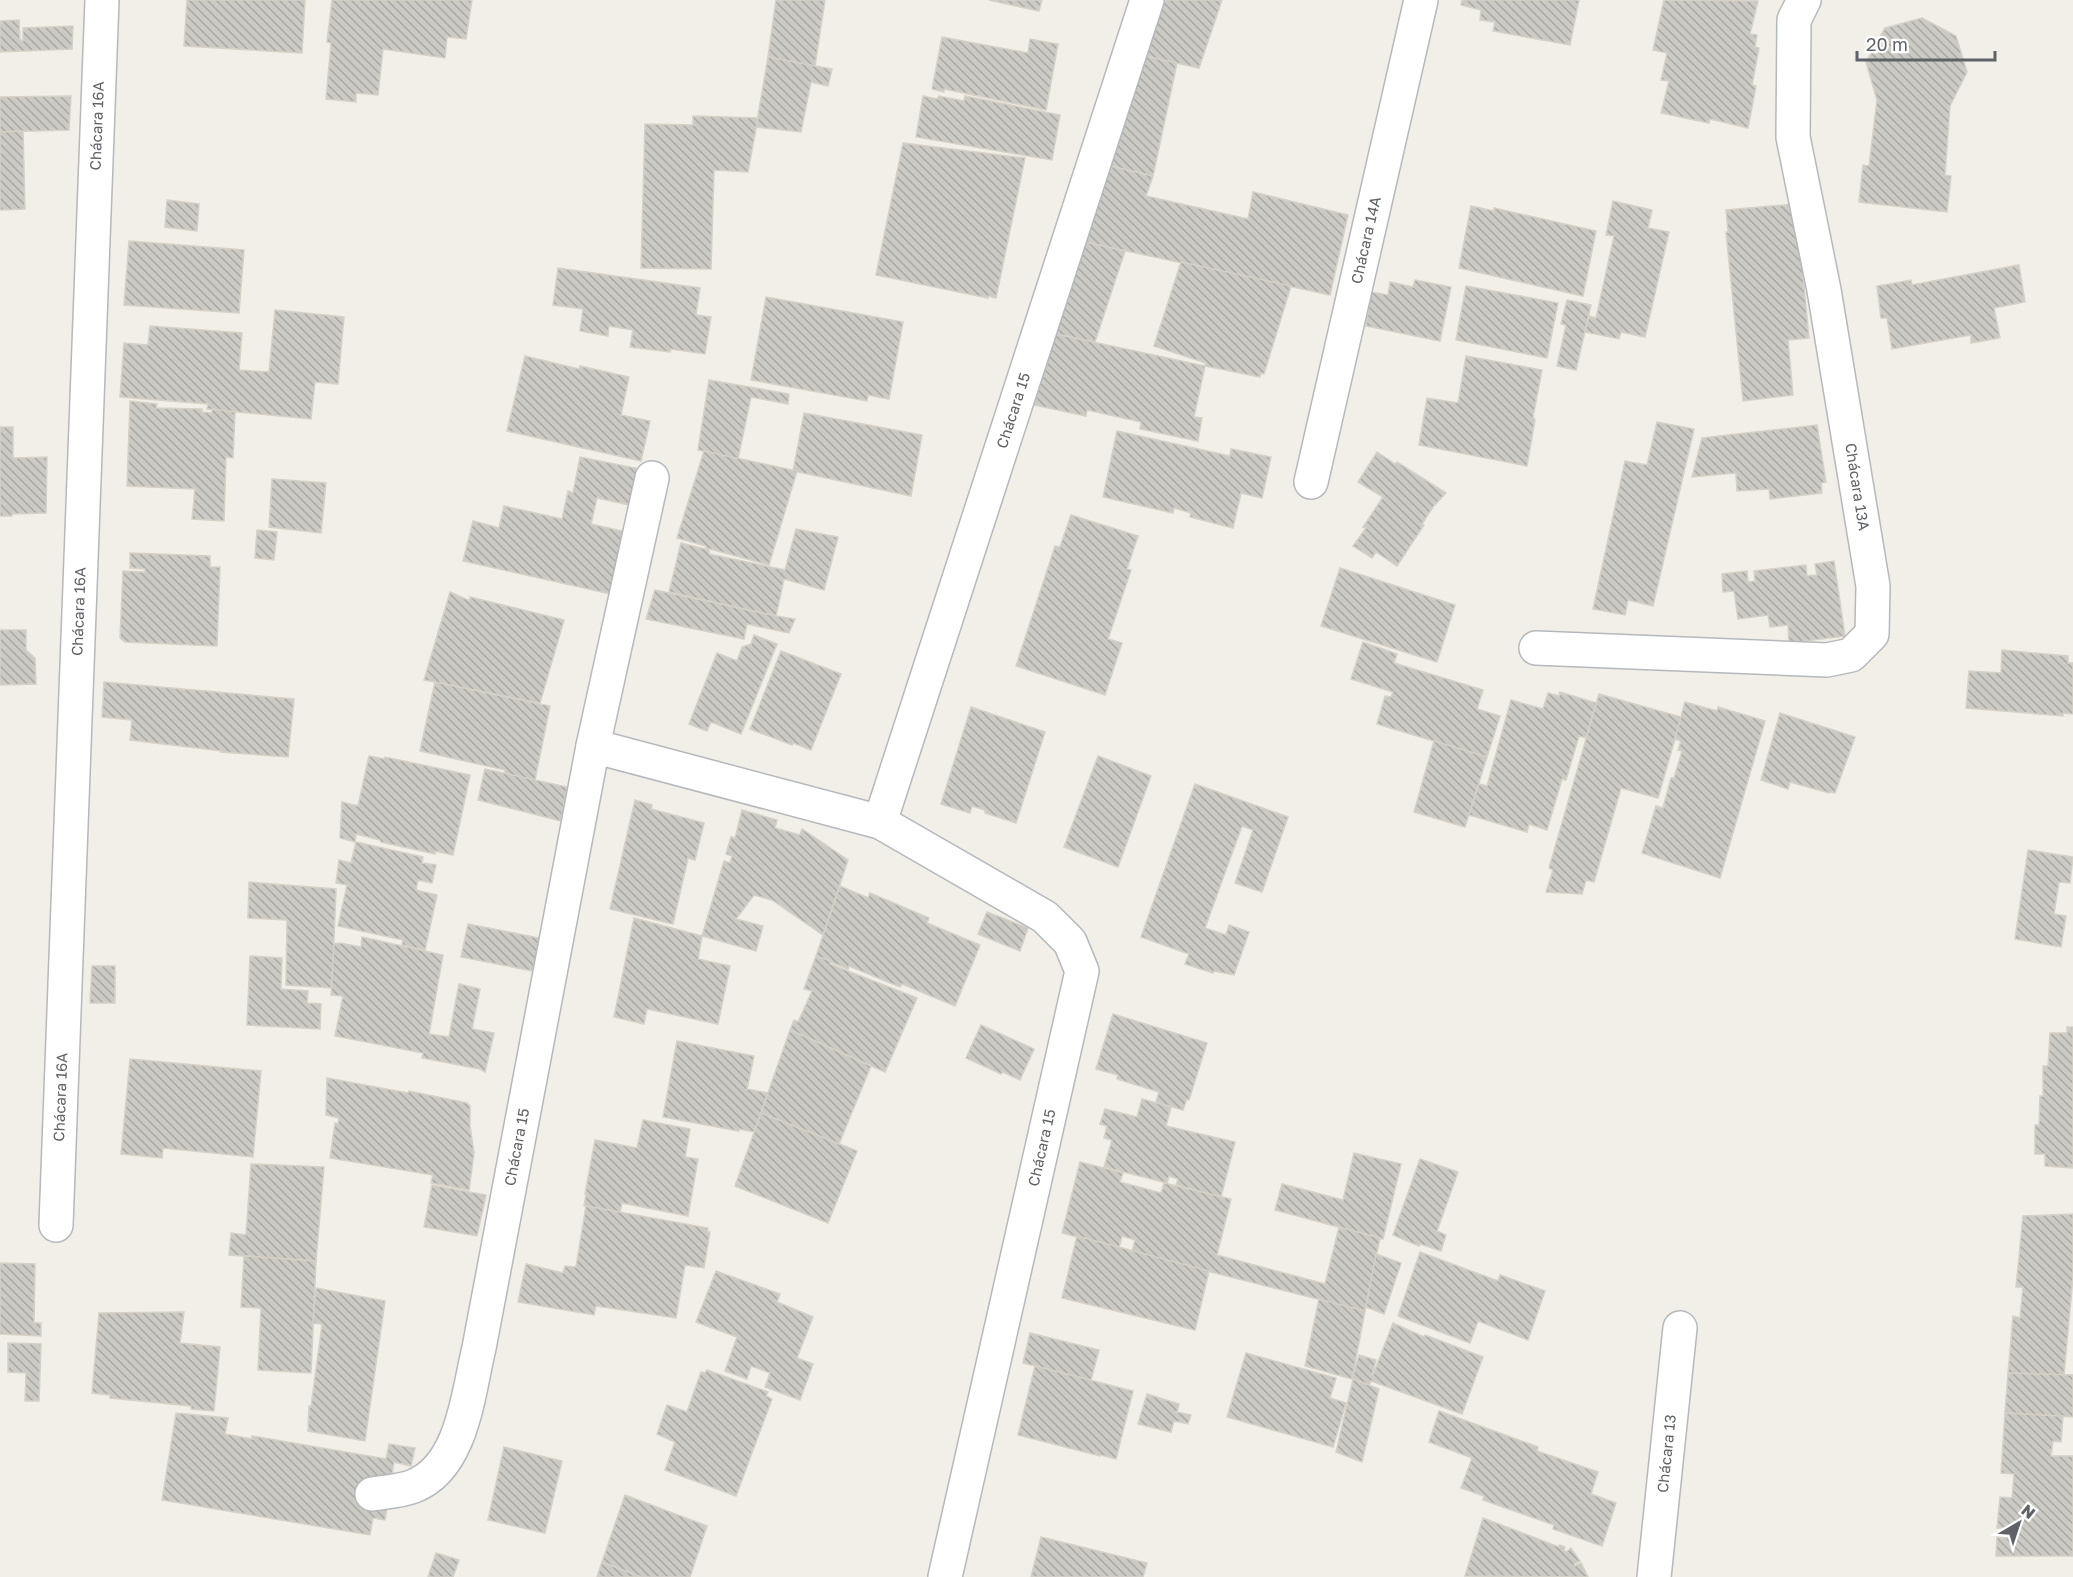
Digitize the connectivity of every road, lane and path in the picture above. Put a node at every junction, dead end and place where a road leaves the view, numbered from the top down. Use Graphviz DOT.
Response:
graph roads {
  1 [pos="102,0"];
  2 [pos="1147,0"];
  3 [pos="1421,0"];
  4 [pos="1804,0"];
  5 [pos="652,478"];
  6 [pos="1311,482"];
  7 [pos="1536,648"];
  8 [pos="593,746"];
  9 [pos="880,822"];
  10 [pos="56,1225"];
  11 [pos="1680,1328"];
  12 [pos="372,1494"];
  13 [pos="945,1577"];
  14 [pos="1654,1577"];
  1 -- 10 [label="street, Chácara 16A"];
  2 -- 9 [label="street, Chácara 15"];
  3 -- 6 [label="street, Chácara 14A"];
  4 -- 7 [label="street, Chácara 13A"];
  5 -- 8 [label="street, Chácara 15"];
  8 -- 9 [label="street, Chácara 15"];
  8 -- 12 [label="street, Chácara 15"];
  9 -- 13 [label="street, Chácara 15"];
  11 -- 14 [label="street, Chácara 13"];
}
